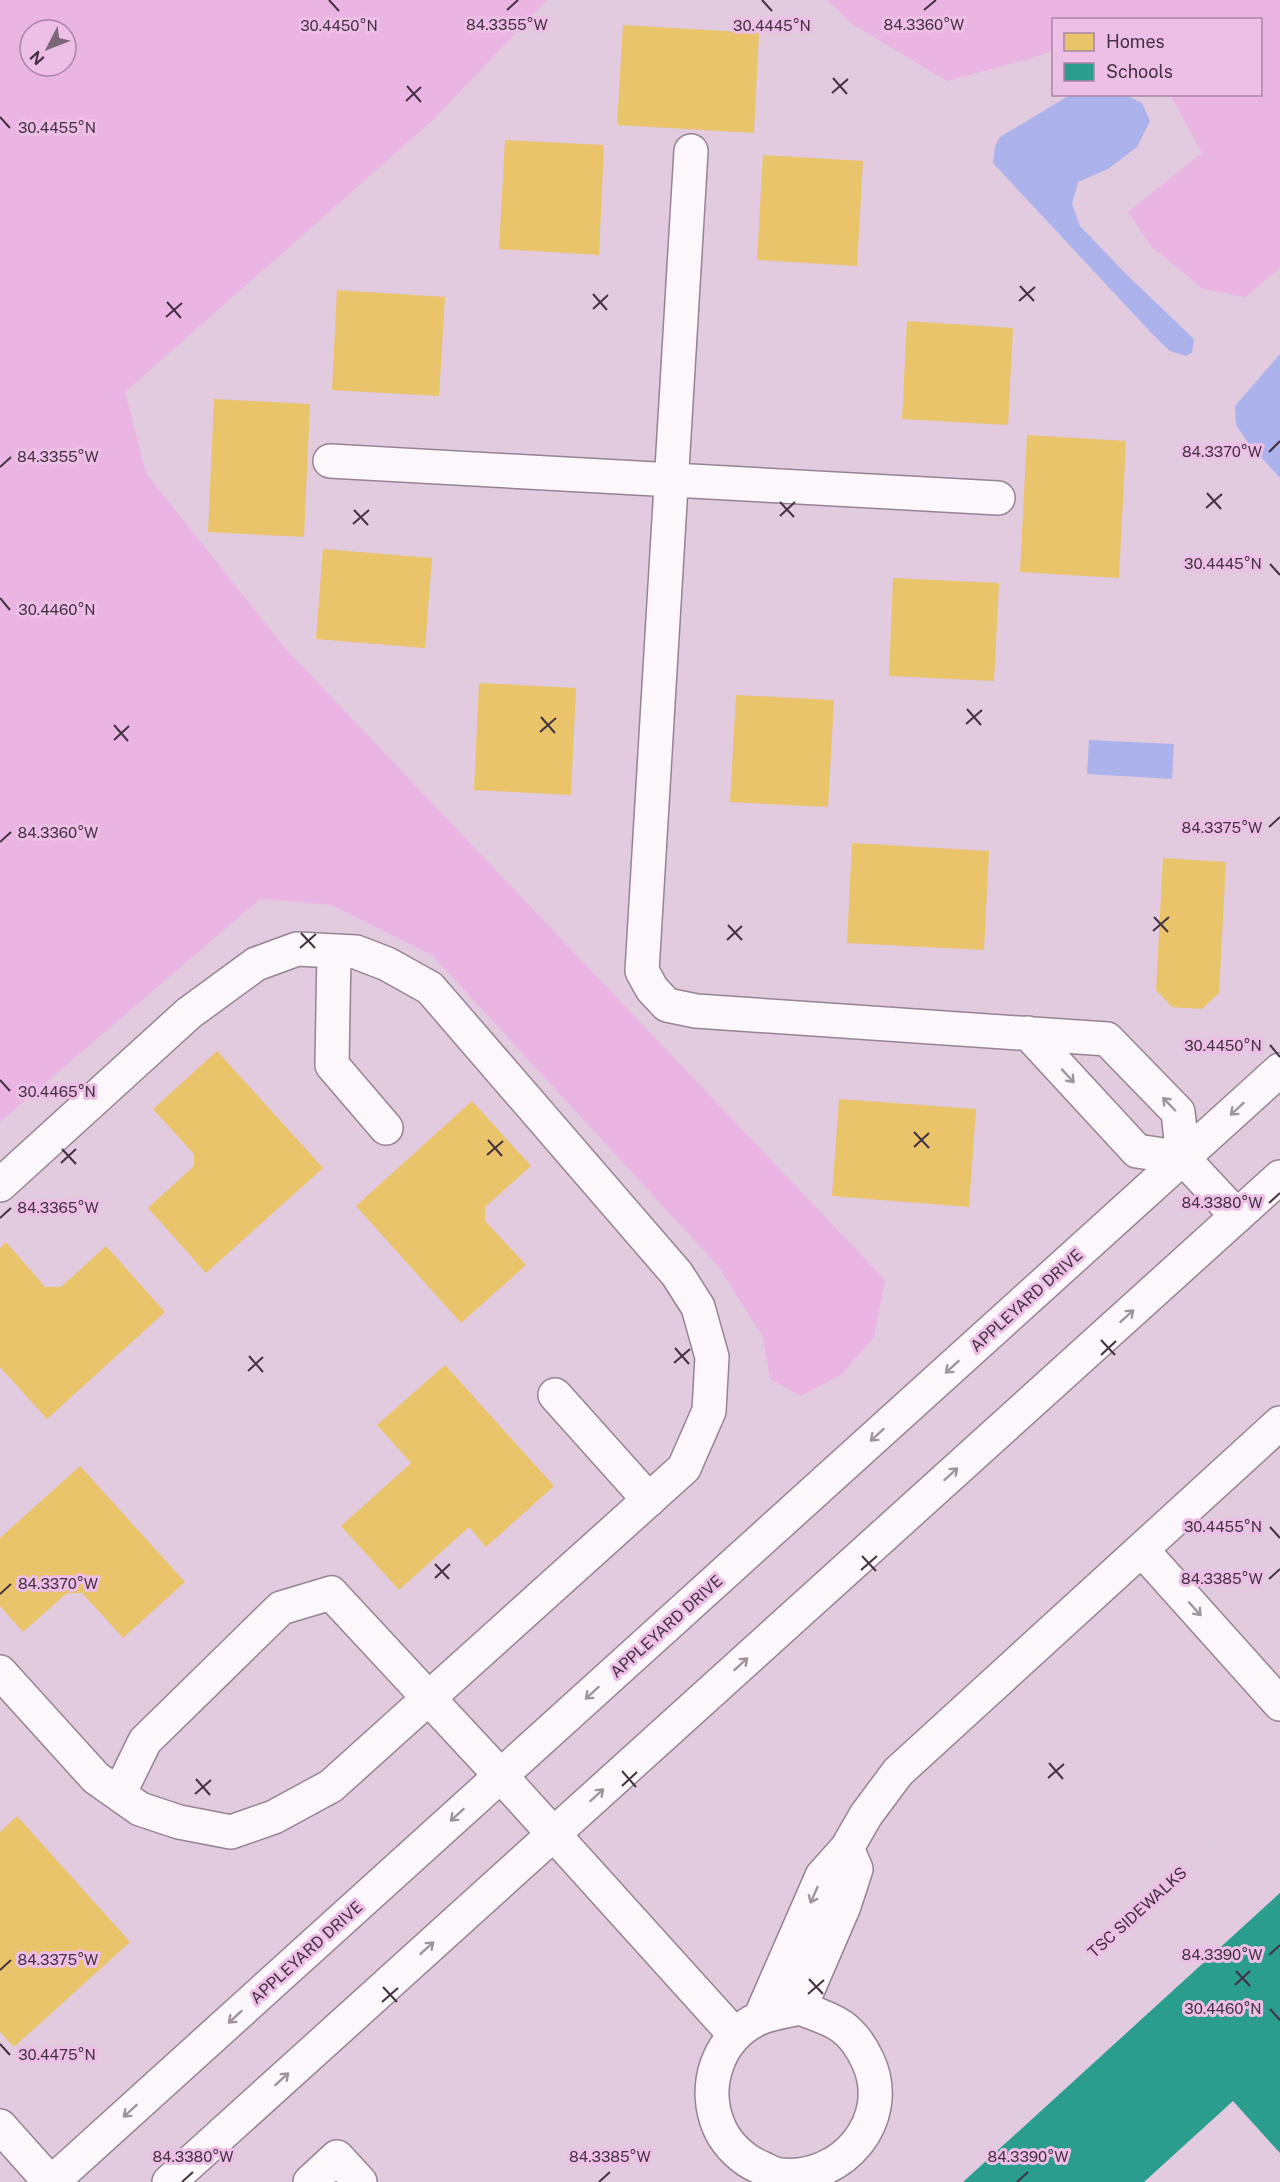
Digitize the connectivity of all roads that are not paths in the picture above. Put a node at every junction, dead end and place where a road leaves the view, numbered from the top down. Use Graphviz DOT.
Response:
graph roads {
  1 [pos="691,151"];
  2 [pos="330,461"];
  3 [pos="671,479"];
  4 [pos="998,498"];
  5 [pos="334,951"];
  6 [pos="1028,1033"];
  7 [pos="1280,1070"];
  8 [pos="386,1128"];
  9 [pos="1183,1158"];
  10 [pos="1278,1183"];
  11 [pos="0,1185"];
  12 [pos="1237,1216"];
  13 [pos="555,1395"];
  14 [pos="1280,1423"];
  15 [pos="649,1500"];
  16 [pos="1142,1550"];
  17 [pos="0,1672"];
  18 [pos="428,1698"];
  19 [pos="1280,1704"];
  20 [pos="501,1776"];
  21 [pos="119,1794"];
  22 [pos="553,1834"];
  23 [pos="848,1848"];
  24 [pos="800,2008"];
  25 [pos="747,2026"];
  26 [pos="0,2126"];
  27 [pos="51,2182"];
  28 [pos="169,2182"];
  29 [pos="310,2182"];
  30 [pos="360,2182"];
  1 -- 3 [label="main road"];
  2 -- 3 [label="main road"];
  3 -- 4 [label="main road"];
  3 -- 6 [label="main road"];
  5 -- 8 [label="main road"];
  5 -- 11 [label="main road"];
  5 -- 15 [label="main road"];
  6 -- 9 [label="main road, one-way"];
  9 -- 6 [label="main road, one-way"];
  7 -- 9 [label="main road, APPLEYARD DRIVE, one-way"];
  9 -- 12 [label="main road"];
  9 -- 20 [label="main road, APPLEYARD DRIVE, one-way"];
  10 -- 12 [label="main road"];
  22 -- 12 [label="main road, one-way"];
  13 -- 15 [label="main road"];
  14 -- 16 [label="main road"];
  15 -- 18 [label="main road"];
  16 -- 19 [label="main road, one-way"];
  16 -- 23 [label="main road"];
  17 -- 21 [label="main road"];
  18 -- 20 [label="main road"];
  18 -- 21 [label="main road"];
  18 -- 21 [label="main road"];
  20 -- 22 [label="main road"];
  20 -- 27 [label="main road, APPLEYARD DRIVE, one-way"];
  22 -- 25 [label="main road"];
  28 -- 22 [label="main road, one-way"];
  23 -- 24 [label="main road"];
  23 -- 25 [label="main road, one-way"];
  24 -- 25 [label="main road"];
  24 -- 25 [label="main road"];
  26 -- 27 [label="main road"];
  29 -- 30 [label="main road"];
}
